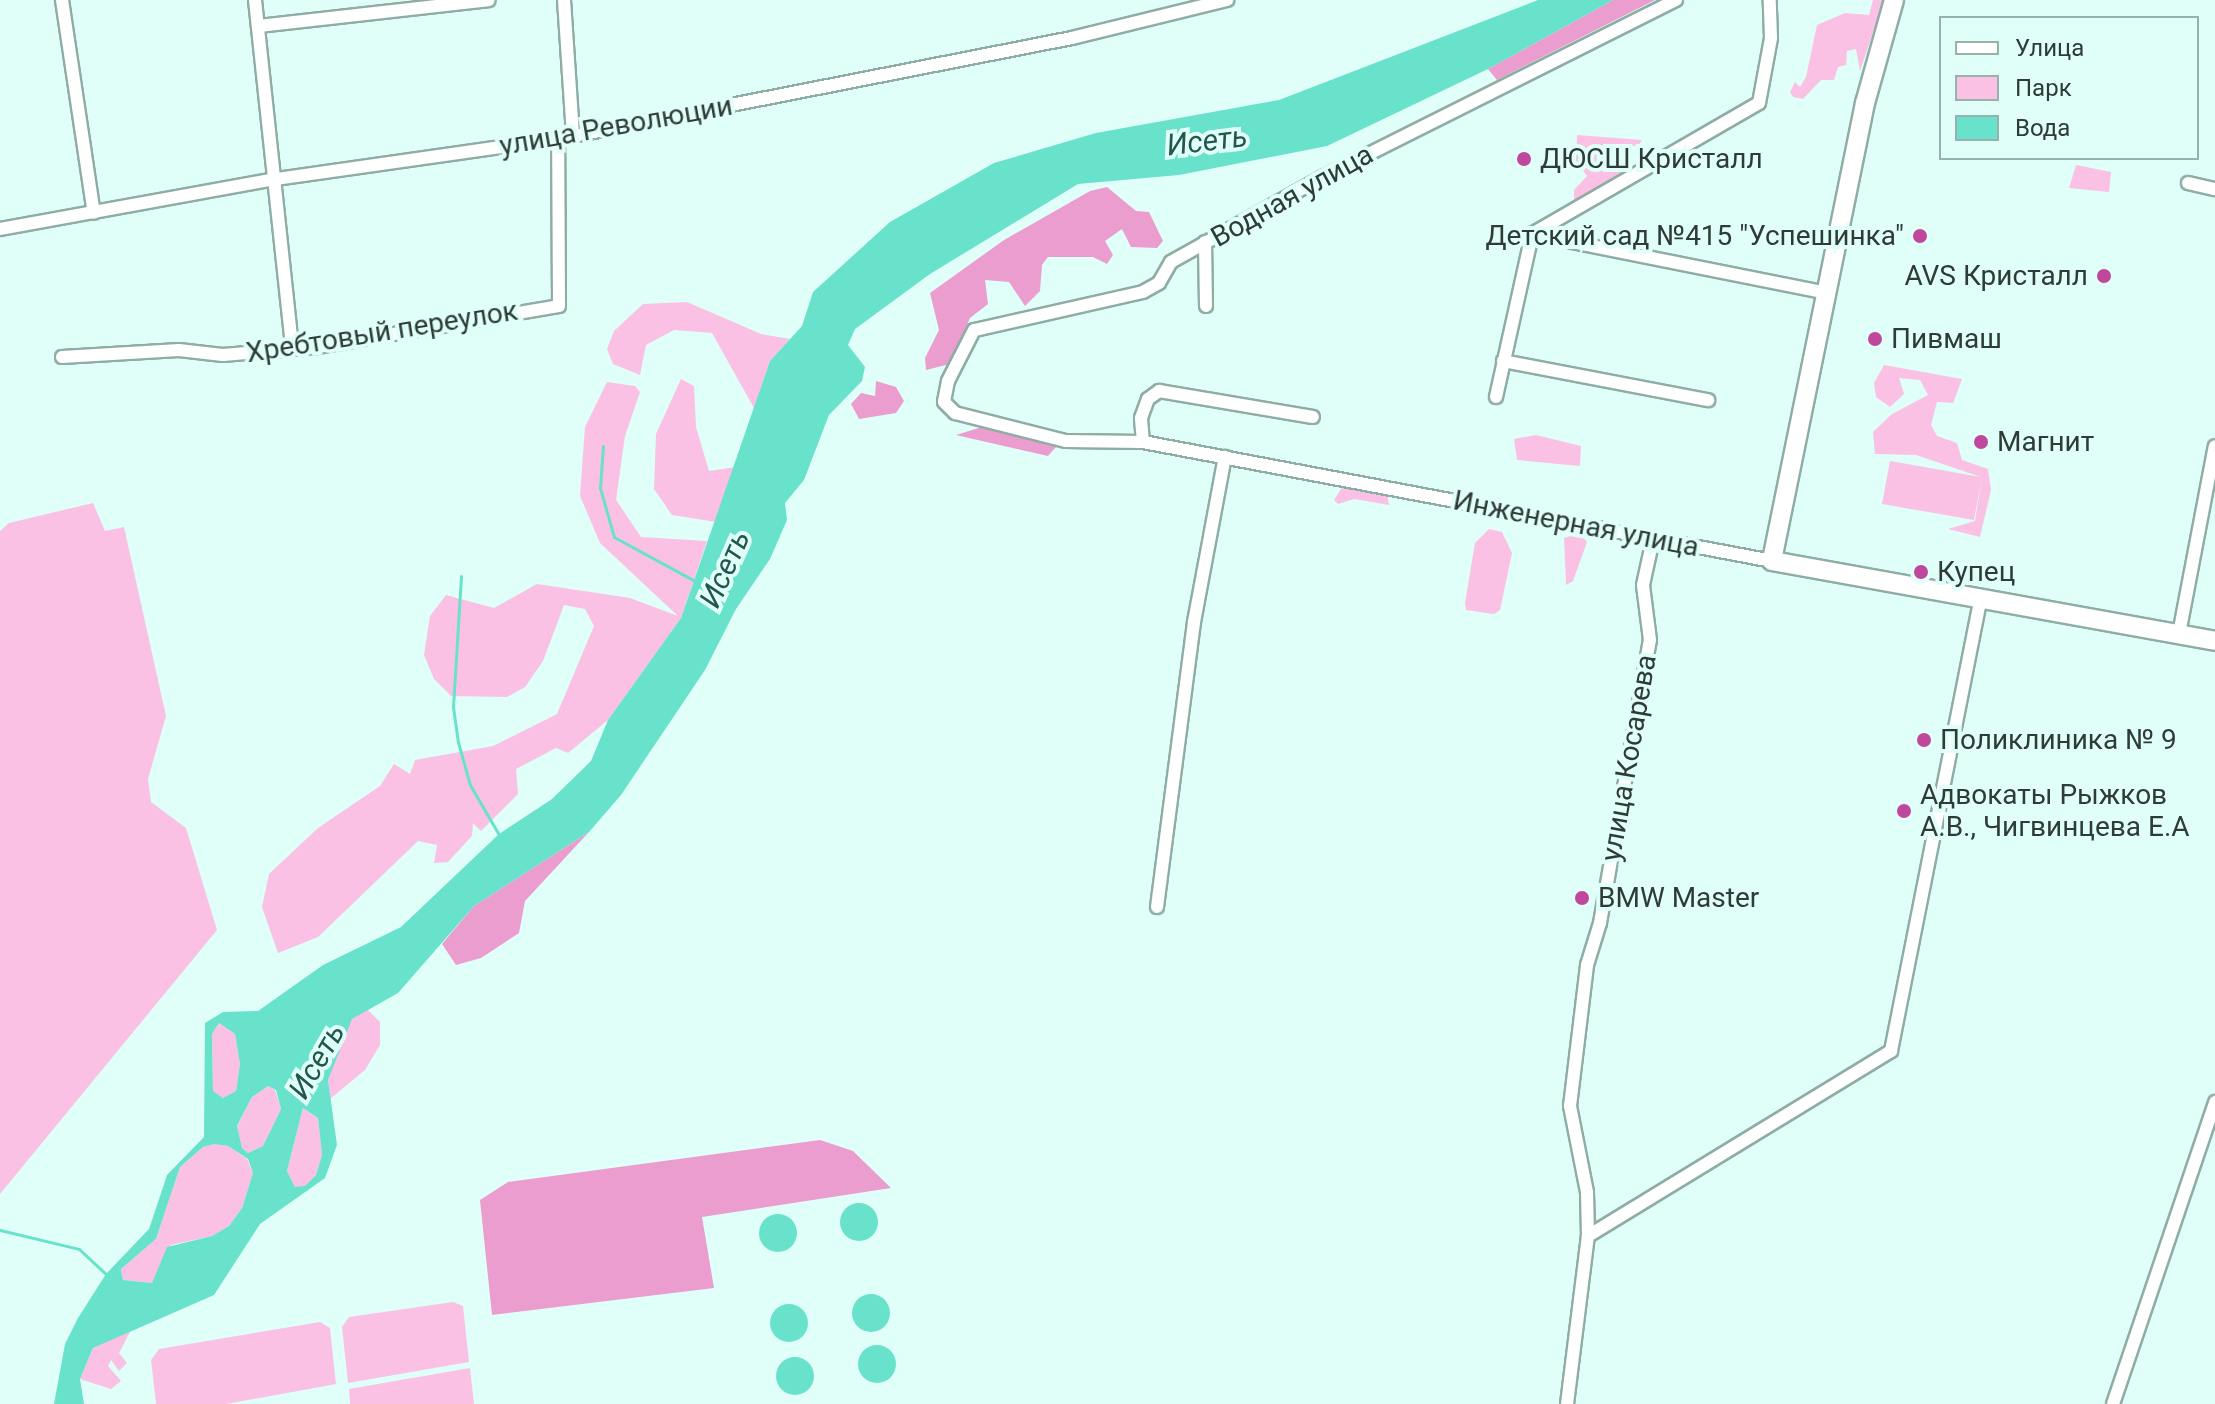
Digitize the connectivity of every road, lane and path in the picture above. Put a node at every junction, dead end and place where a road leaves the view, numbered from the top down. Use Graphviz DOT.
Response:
graph roads {
  1 [pos="62,0"];
  2 [pos="255,0"];
  3 [pos="489,0"];
  4 [pos="564,0"];
  5 [pos="1227,0"];
  6 [pos="1676,0"];
  7 [pos="1770,0"];
  8 [pos="1894,0"];
  9 [pos="258,26"];
  10 [pos="573,134"];
  11 [pos="558,139"];
  12 [pos="276,179"];
  13 [pos="2188,183"];
  14 [pos="2215,189"];
  15 [pos="94,213"];
  16 [pos="0,229"];
  17 [pos="1532,234"];
  18 [pos="1205,242"];
  19 [pos="1827,293"];
  20 [pos="1206,306"];
  21 [pos="292,348"];
  22 [pos="62,357"];
  23 [pos="1503,361"];
  24 [pos="1496,397"];
  25 [pos="1708,400"];
  26 [pos="944,402"];
  27 [pos="1313,417"];
  28 [pos="1143,442"];
  29 [pos="2215,446"];
  30 [pos="1225,457"];
  31 [pos="1653,539"];
  32 [pos="1772,561"];
  33 [pos="1981,598"];
  34 [pos="2179,634"];
  35 [pos="2215,641"];
  36 [pos="1157,907"];
  37 [pos="2215,1102"];
  38 [pos="1588,1236"];
  39 [pos="1567,1404"];
  40 [pos="2113,1404"];
  1 -- 15 [label="street"];
  2 -- 9 [label="street"];
  3 -- 9 [label="street"];
  4 -- 10 [label="street"];
  5 -- 10 [label="street, улица Революции"];
  6 -- 18 [label="street, Водная улица"];
  7 -- 17 [label="street"];
  8 -- 19 [label="street"];
  9 -- 12 [label="street"];
  10 -- 11 [label="street, улица Революции"];
  11 -- 12 [label="street, улица Революции"];
  11 -- 21 [label="street, Хребтовый переулок"];
  12 -- 15 [label="street, улица Революции"];
  12 -- 21 [label="street"];
  13 -- 14 [label="street"];
  15 -- 16 [label="street, улица Революции"];
  17 -- 19 [label="street"];
  17 -- 23 [label="street"];
  18 -- 20 [label="street"];
  18 -- 26 [label="street, Водная улица"];
  19 -- 32 [label="street"];
  21 -- 22 [label="street, Хребтовый переулок"];
  23 -- 24 [label="street"];
  23 -- 25 [label="street"];
  26 -- 28 [label="street, Инженерная улица"];
  27 -- 28 [label="street"];
  28 -- 30 [label="street, Инженерная улица"];
  29 -- 34 [label="street"];
  30 -- 31 [label="street, Инженерная улица"];
  30 -- 36 [label="street"];
  31 -- 32 [label="street, Инженерная улица"];
  31 -- 38 [label="street, улица Косарева"];
  32 -- 33 [label="street, Инженерная улица"];
  33 -- 34 [label="street, Инженерная улица"];
  33 -- 38 [label="street"];
  34 -- 35 [label="street, Инженерная улица"];
  37 -- 40 [label="street"];
  38 -- 39 [label="street, улица Косарева"];
}
